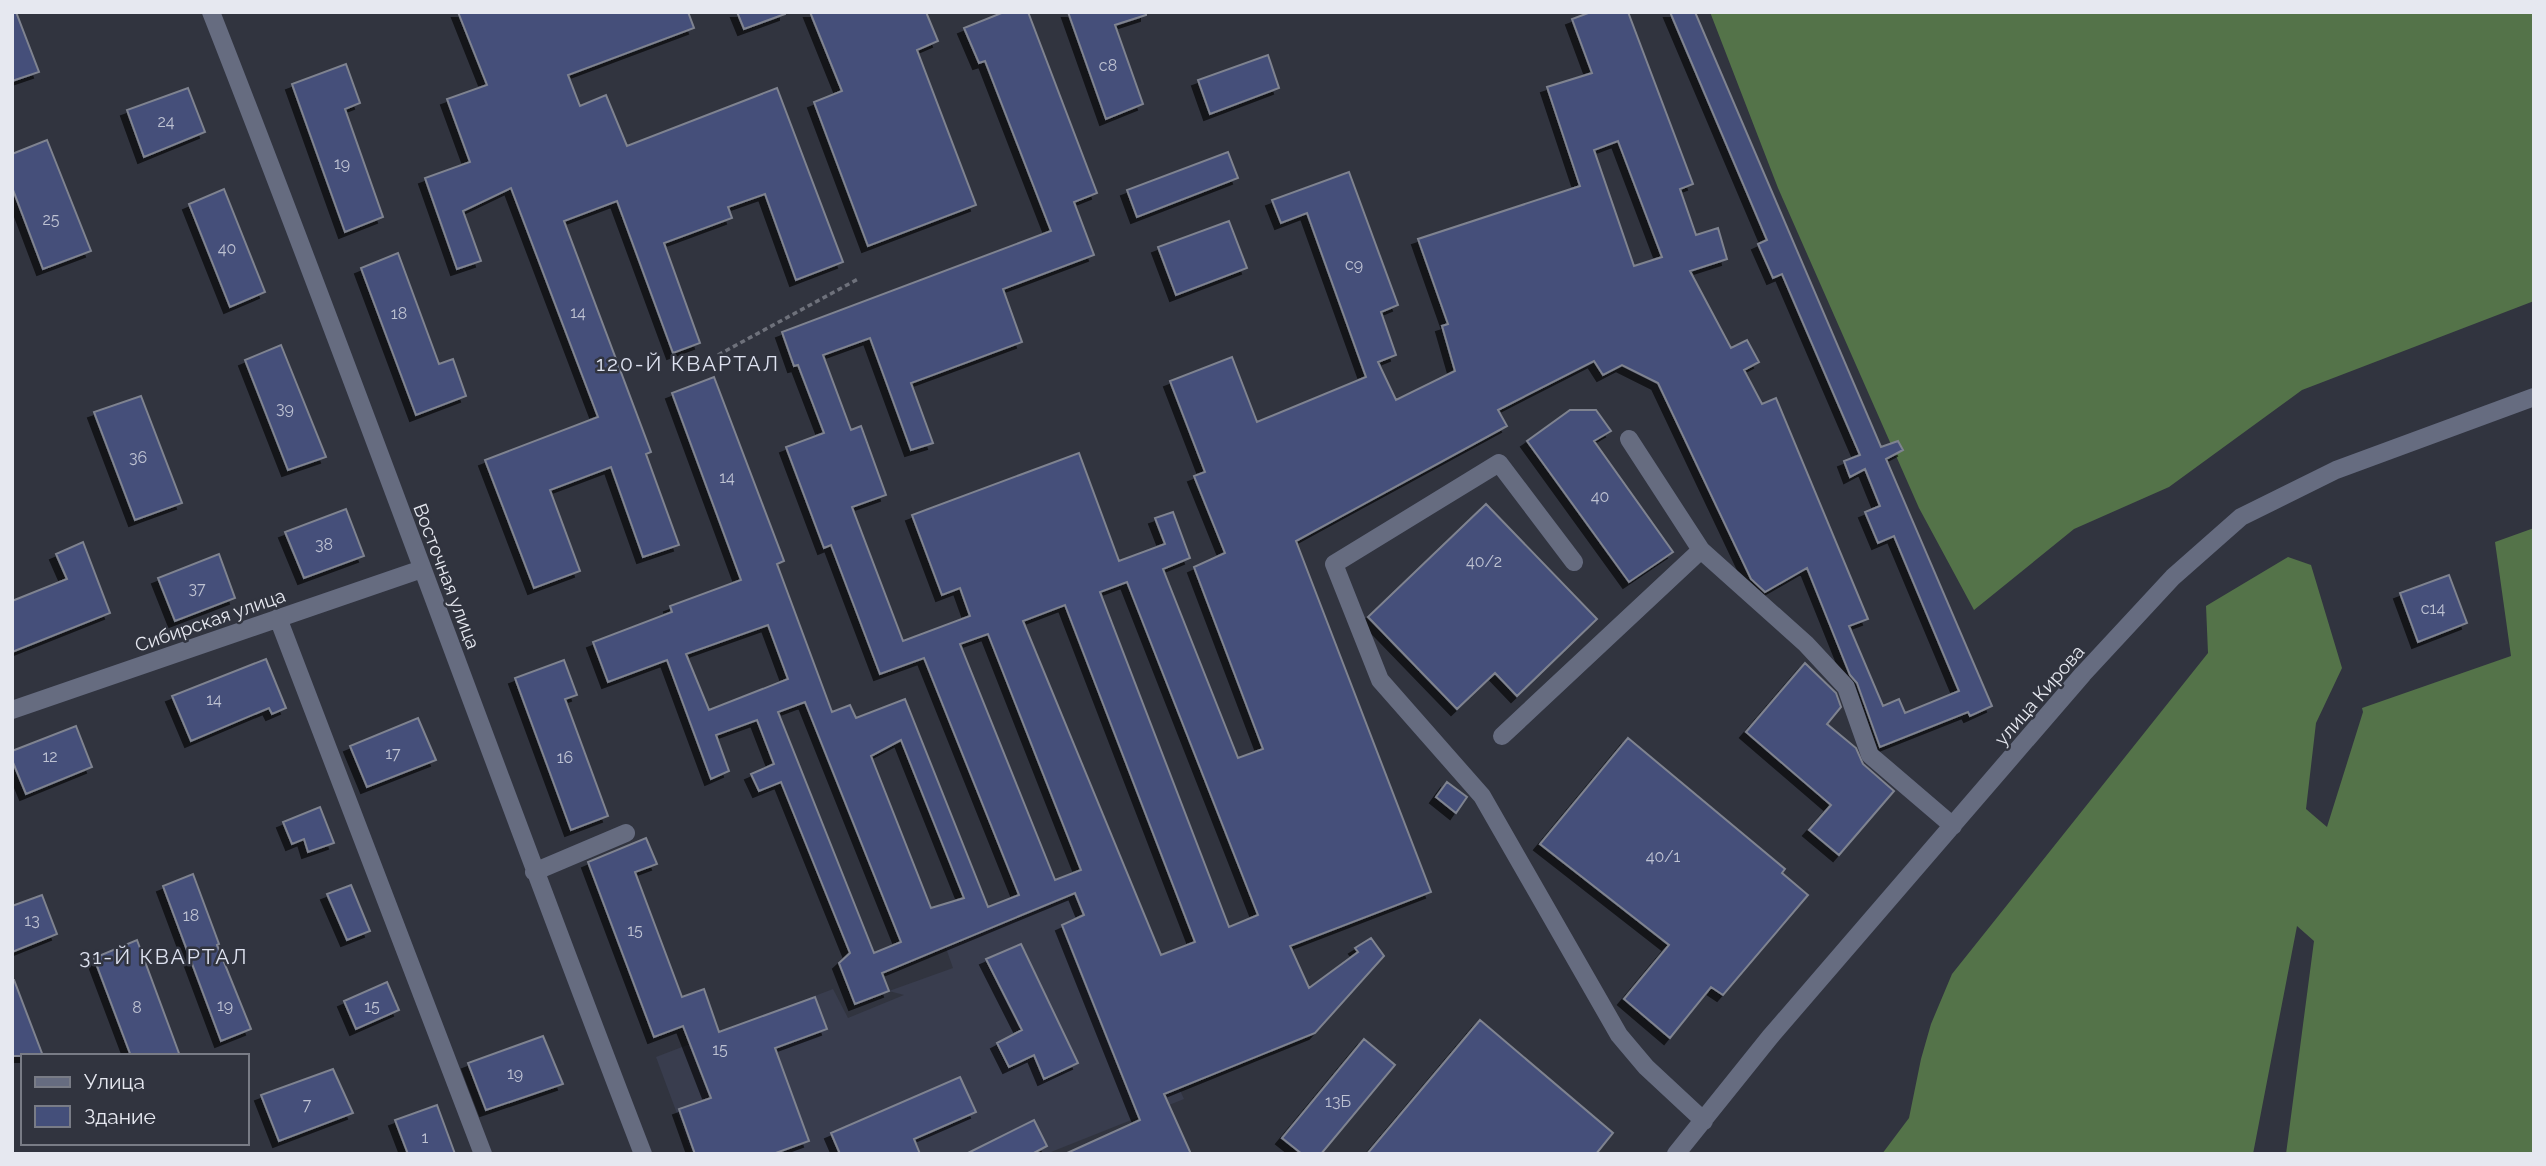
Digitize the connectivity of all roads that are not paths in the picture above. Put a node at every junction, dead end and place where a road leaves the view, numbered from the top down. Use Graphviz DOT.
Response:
graph roads {
  1 [pos="211,12"];
  2 [pos="2534,397"];
  3 [pos="1629,439"];
  4 [pos="1701,550"];
  5 [pos="1574,562"];
  6 [pos="422,569"];
  7 [pos="278,618"];
  8 [pos="12,710"];
  9 [pos="1502,736"];
  10 [pos="1953,826"];
  11 [pos="626,833"];
  12 [pos="534,872"];
  13 [pos="1704,1121"];
  14 [pos="483,1154"];
  15 [pos="643,1154"];
  16 [pos="1676,1154"];
  1 -- 6 [label="street, Восточная улица"];
  2 -- 10 [label="street, улица Кирова"];
  3 -- 4 [label="street"];
  4 -- 9 [label="street"];
  4 -- 10 [label="street"];
  5 -- 13 [label="street"];
  6 -- 7 [label="street, Сибирская улица"];
  6 -- 12 [label="street, Восточная улица"];
  7 -- 8 [label="street, Сибирская улица"];
  7 -- 14 [label="street"];
  10 -- 13 [label="street, улица Кирова"];
  11 -- 12 [label="street"];
  12 -- 15 [label="street, Восточная улица"];
  13 -- 16 [label="street, улица Кирова"];
}
